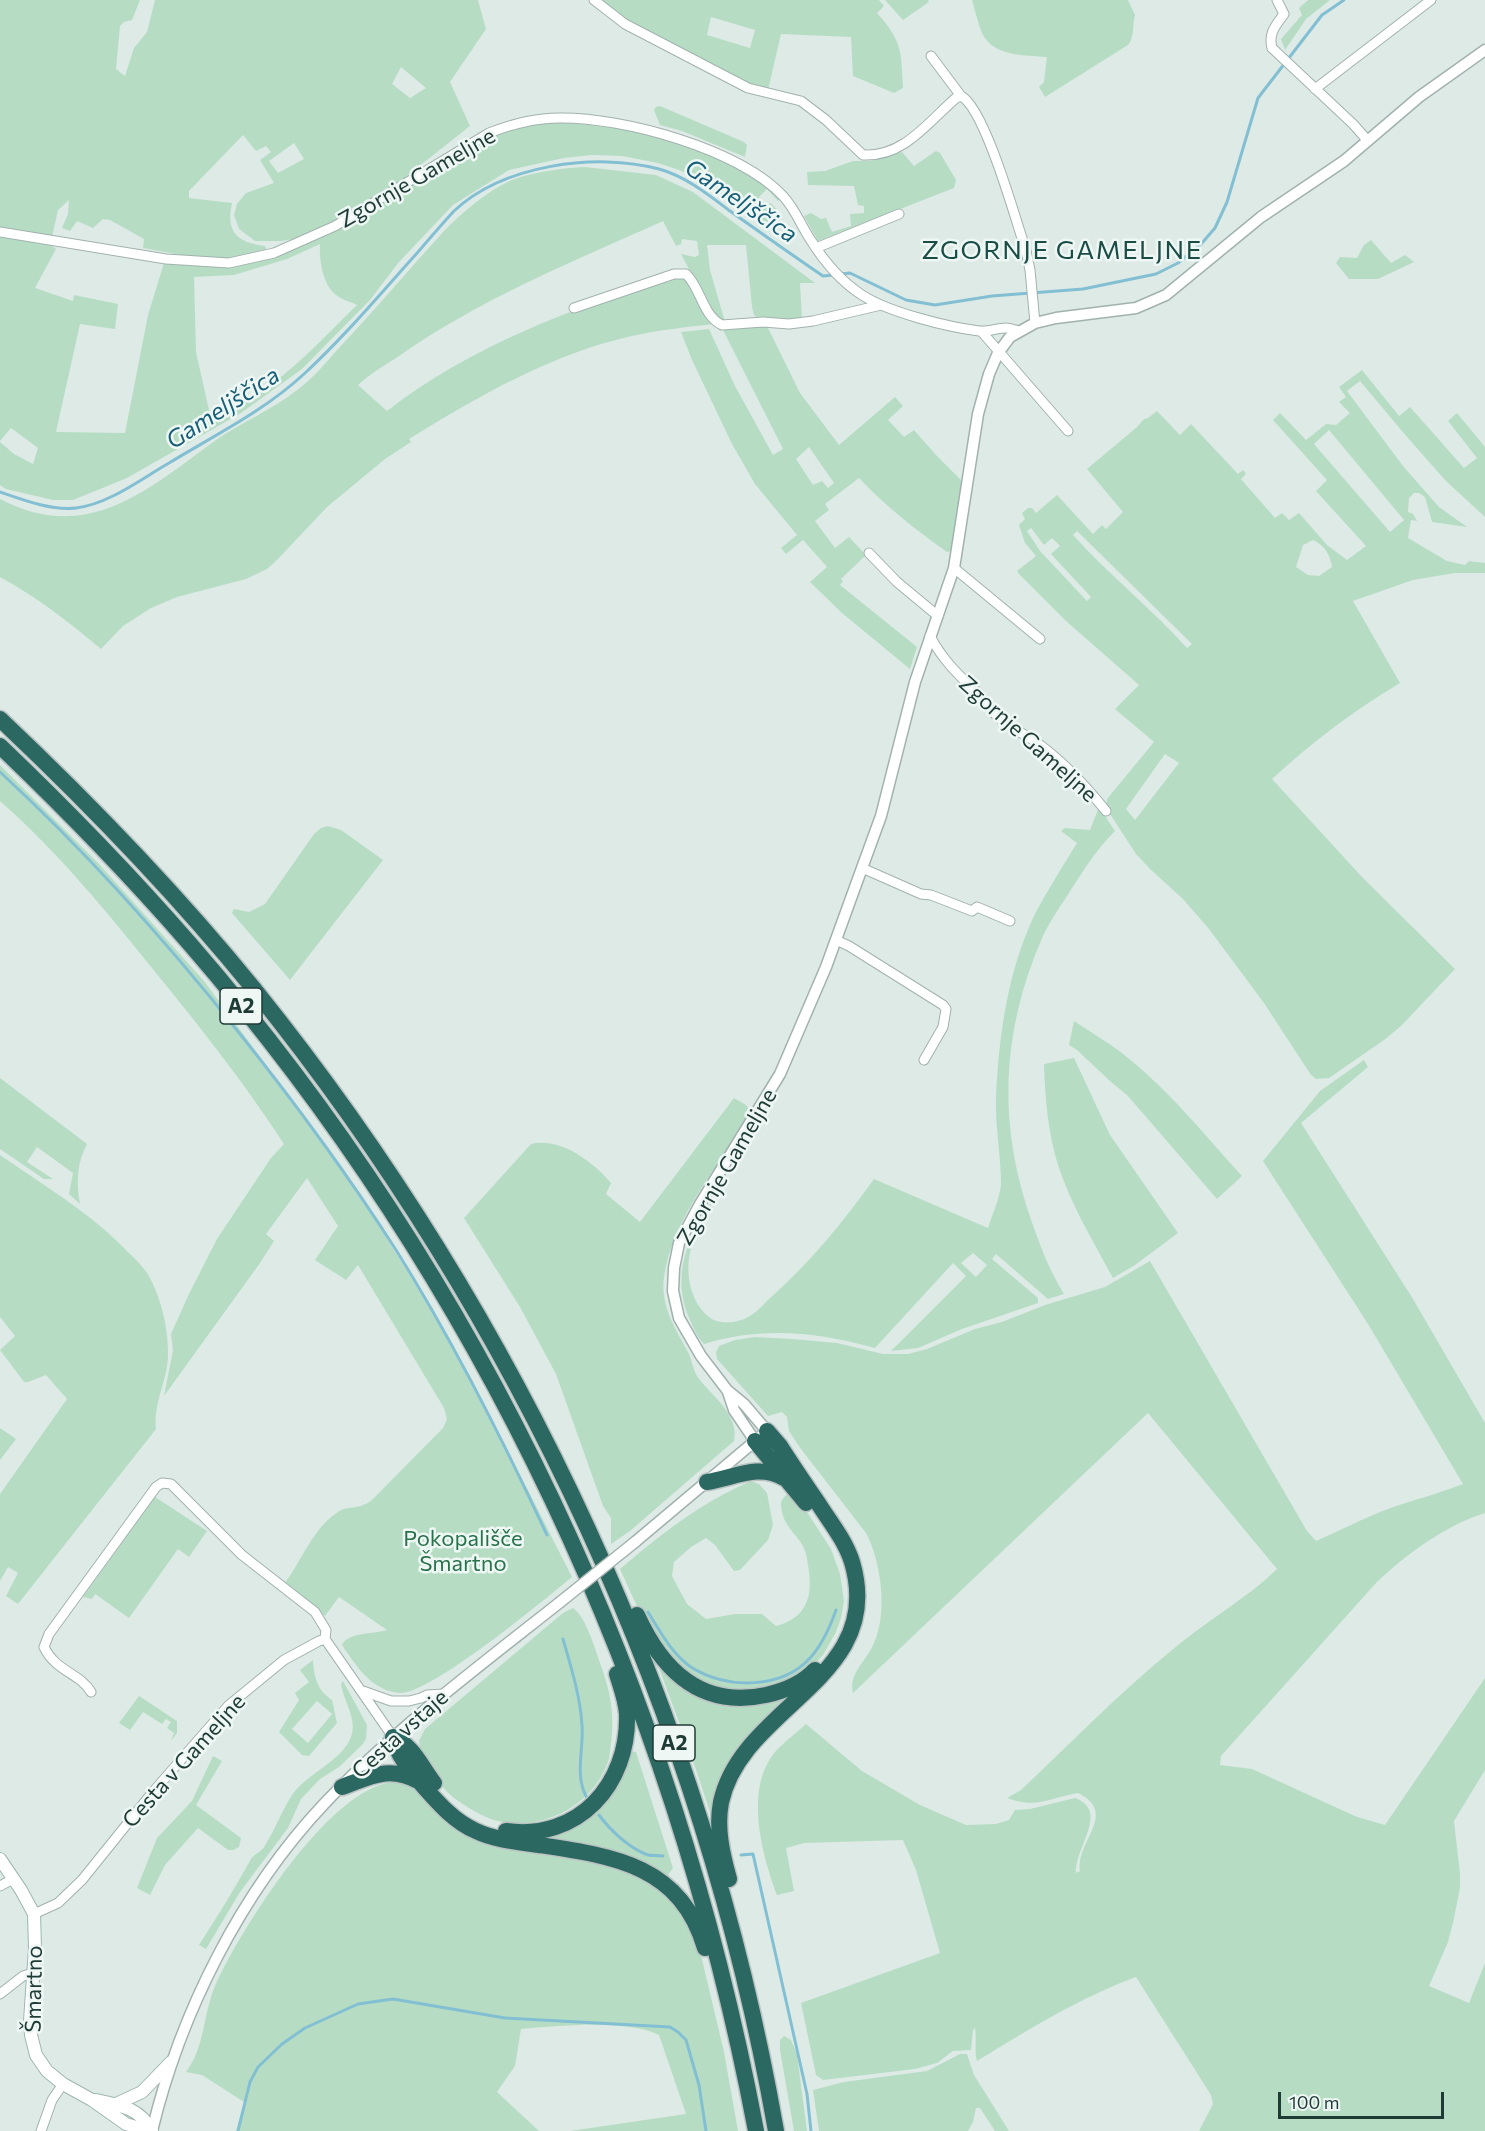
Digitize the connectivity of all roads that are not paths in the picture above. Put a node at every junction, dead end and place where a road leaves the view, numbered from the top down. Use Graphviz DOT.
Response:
graph roads {
  1 [pos="594,0"];
  2 [pos="1277,0"];
  3 [pos="1431,0"];
  4 [pos="1485,50"];
  5 [pos="931,56"];
  6 [pos="1315,89"];
  7 [pos="962,96"];
  8 [pos="1368,141"];
  9 [pos="899,214"];
  10 [pos="0,232"];
  11 [pos="816,248"];
  12 [pos="881,305"];
  13 [pos="574,308"];
  14 [pos="1035,323"];
  15 [pos="981,331"];
  16 [pos="1019,331"];
  17 [pos="998,353"];
  18 [pos="1068,431"];
  19 [pos="869,553"];
  20 [pos="954,568"];
  21 [pos="938,616"];
  22 [pos="930,636"];
  23 [pos="1040,639"];
  24 [pos="0,719"];
  25 [pos="0,746"];
  26 [pos="1106,811"];
  27 [pos="862,868"];
  28 [pos="1011,921"];
  29 [pos="836,940"];
  30 [pos="924,1060"];
  31 [pos="761,1436"];
  32 [pos="788,1481"];
  33 [pos="707,1482"];
  34 [pos="600,1555"];
  35 [pos="614,1638"];
  36 [pos="325,1640"];
  37 [pos="363,1691"];
  38 [pos="91,1692"];
  39 [pos="444,1695"];
  40 [pos="393,1737"];
  41 [pos="420,1782"];
  42 [pos="342,1787"];
  43 [pos="0,1859"];
  44 [pos="13,1879"];
  45 [pos="0,1886"];
  46 [pos="34,1914"];
  47 [pos="734,1936"];
  48 [pos="33,1972"];
  49 [pos="0,1994"];
  50 [pos="728,1995"];
  51 [pos="171,2062"];
  52 [pos="63,2084"];
  53 [pos="92,2100"];
  54 [pos="116,2104"];
  55 [pos="41,2131"];
  56 [pos="151,2131"];
  57 [pos="756,2131"];
  58 [pos="776,2131"];
  1 -- 7 [label="street"];
  2 -- 6 [label="street"];
  3 -- 6 [label="street"];
  4 -- 8 [label="street, Zgornje Gameljne"];
  5 -- 7 [label="street"];
  6 -- 8 [label="street"];
  7 -- 14 [label="street"];
  8 -- 14 [label="street, Zgornje Gameljne"];
  9 -- 11 [label="street"];
  10 -- 11 [label="street, Zgornje Gameljne"];
  11 -- 12 [label="street, Zgornje Gameljne"];
  12 -- 13 [label="street"];
  12 -- 15 [label="street, Zgornje Gameljne"];
  14 -- 16 [label="street, Zgornje Gameljne"];
  15 -- 16 [label="street, Zgornje Gameljne"];
  15 -- 17 [label="street"];
  16 -- 17 [label="street, Zgornje Gameljne"];
  17 -- 18 [label="street"];
  17 -- 20 [label="street, Zgornje Gameljne"];
  19 -- 21 [label="street"];
  20 -- 21 [label="street, Zgornje Gameljne"];
  20 -- 23 [label="street"];
  21 -- 22 [label="street, Zgornje Gameljne"];
  22 -- 26 [label="street, Zgornje Gameljne"];
  22 -- 27 [label="street, Zgornje Gameljne"];
  24 -- 34 [label="highway, A2"];
  25 -- 35 [label="highway, A2"];
  27 -- 28 [label="street"];
  27 -- 29 [label="street, Zgornje Gameljne"];
  29 -- 30 [label="street"];
  29 -- 31 [label="street, Zgornje Gameljne"];
  31 -- 32 [label="highway"];
  31 -- 33 [label="street, Cesta vstaje"];
  31 -- 47 [label="highway"];
  32 -- 33 [label="highway"];
  32 -- 34 [label="highway"];
  33 -- 39 [label="street, Cesta vstaje, bridge"];
  34 -- 47 [label="highway, A2"];
  35 -- 40 [label="highway"];
  35 -- 50 [label="highway, A2"];
  36 -- 37 [label="street"];
  36 -- 38 [label="street"];
  36 -- 46 [label="street, Cesta v Gameljne"];
  37 -- 39 [label="street"];
  37 -- 40 [label="street"];
  39 -- 40 [label="street, Cesta vstaje"];
  40 -- 41 [label="highway"];
  40 -- 42 [label="street, Cesta vstaje"];
  41 -- 42 [label="highway"];
  41 -- 50 [label="highway"];
  42 -- 51 [label="street, Cesta vstaje"];
  43 -- 44 [label="main road, Šmartno"];
  44 -- 45 [label="street"];
  44 -- 46 [label="main road, Šmartno"];
  46 -- 48 [label="main road, Šmartno"];
  47 -- 58 [label="highway, A2"];
  48 -- 49 [label="street"];
  48 -- 52 [label="main road, Šmartno"];
  50 -- 57 [label="highway, A2"];
  51 -- 54 [label="main road"];
  51 -- 56 [label="street, Cesta vstaje"];
  52 -- 53 [label="main road, Šmartno"];
  52 -- 55 [label="street"];
  53 -- 54 [label="main road"];
  53 -- 56 [label="main road"];
  54 -- 56 [label="main road"];
}
